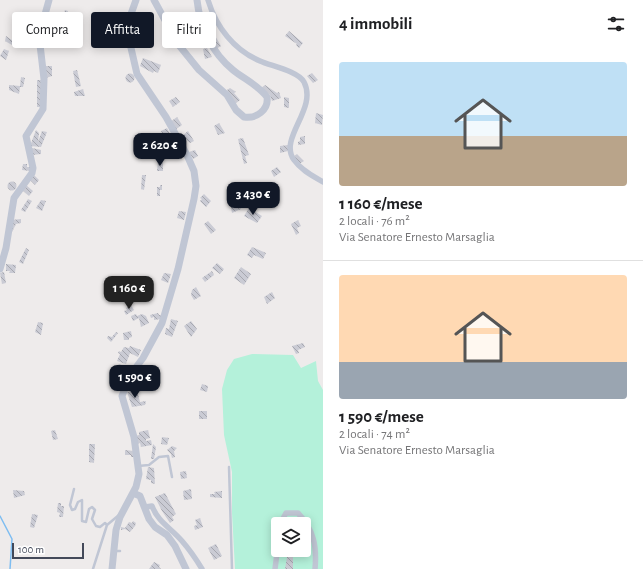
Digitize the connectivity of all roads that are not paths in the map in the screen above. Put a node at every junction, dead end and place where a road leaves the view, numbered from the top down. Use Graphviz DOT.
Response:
graph roads {
  1 [pos="49,0"];
  2 [pos="136,0"];
  3 [pos="154,0"];
  4 [pos="197,0"];
  5 [pos="208,0"];
  6 [pos="323,182"];
  7 [pos="0,270"];
  8 [pos="138,466"];
  9 [pos="229,467"];
  10 [pos="172,477"];
  11 [pos="74,489"];
  12 [pos="133,493"];
  13 [pos="145,507"];
  14 [pos="122,513"];
  15 [pos="284,517"];
  16 [pos="303,517"];
  17 [pos="107,525"];
  18 [pos="311,531"];
  19 [pos="276,557"];
  20 [pos="93,569"];
  21 [pos="112,569"];
  22 [pos="186,569"];
  23 [pos="202,569"];
  24 [pos="232,569"];
  25 [pos="275,569"];
  26 [pos="315,569"];
  1 -- 7 [label="street"];
  2 -- 8 [label="street"];
  3 -- 4 [label="street"];
  5 -- 6 [label="street"];
  8 -- 10 [label="lane"];
  8 -- 12 [label="street"];
  9 -- 24 [label="lane"];
  11 -- 17 [label="lane"];
  12 -- 13 [label="street"];
  12 -- 14 [label="street"];
  13 -- 22 [label="street"];
  13 -- 23 [label="street"];
  14 -- 17 [label="lane"];
  14 -- 21 [label="street"];
  15 -- 16 [label="street"];
  17 -- 20 [label="lane"];
  18 -- 26 [label="street"];
  19 -- 25 [label="street"];
}
